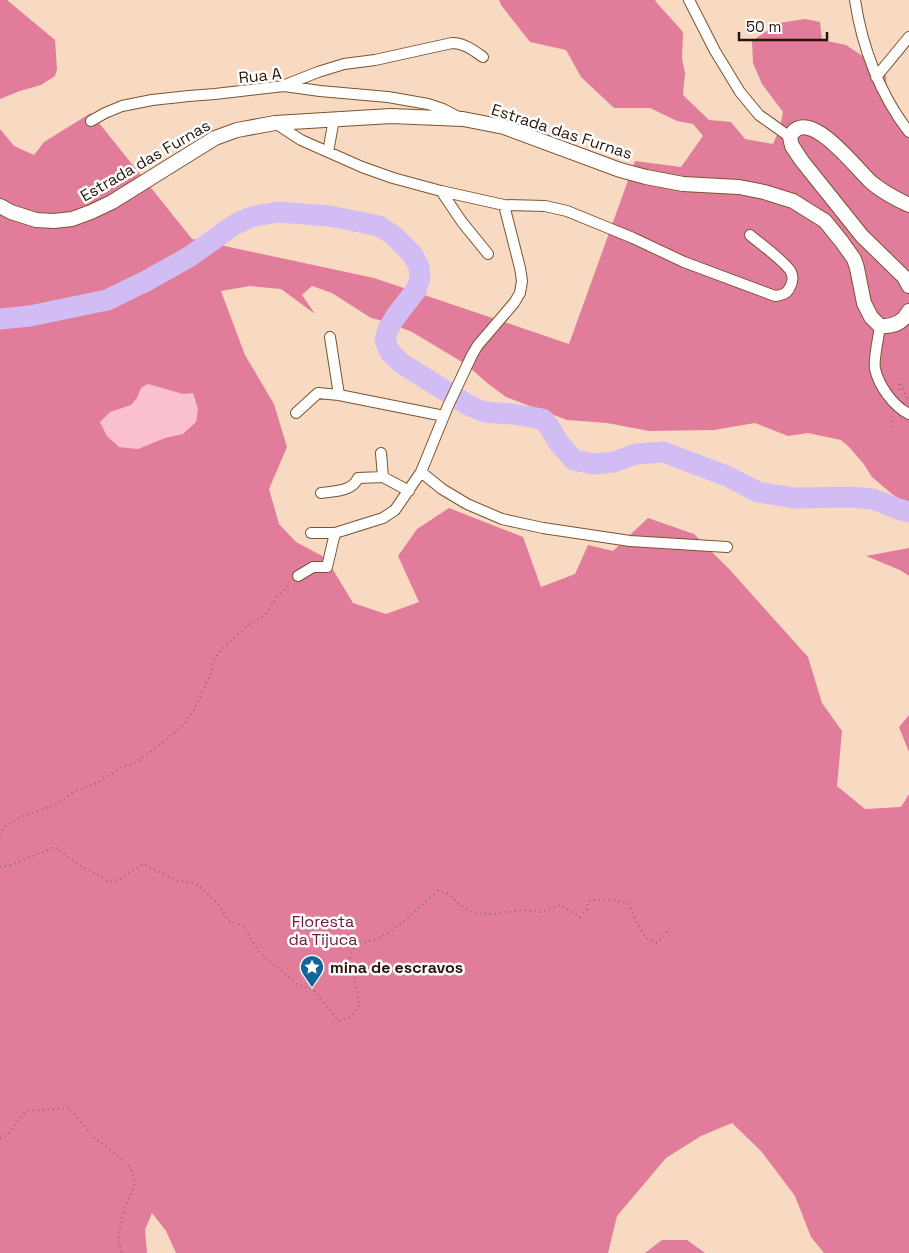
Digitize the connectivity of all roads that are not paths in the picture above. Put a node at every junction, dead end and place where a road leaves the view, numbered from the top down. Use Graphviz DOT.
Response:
graph roads {
  1 [pos="689,0"];
  2 [pos="854,0"];
  3 [pos="909,37"];
  4 [pos="483,57"];
  5 [pos="876,77"];
  6 [pos="284,86"];
  7 [pos="334,119"];
  8 [pos="463,119"];
  9 [pos="91,121"];
  10 [pos="275,123"];
  11 [pos="909,132"];
  12 [pos="790,137"];
  13 [pos="328,152"];
  14 [pos="441,191"];
  15 [pos="909,205"];
  16 [pos="0,206"];
  17 [pos="504,206"];
  18 [pos="750,235"];
  19 [pos="488,254"];
  20 [pos="909,286"];
  21 [pos="909,311"];
  22 [pos="880,326"];
  23 [pos="330,337"];
  24 [pos="339,394"];
  25 [pos="296,414"];
  26 [pos="909,414"];
  27 [pos="444,416"];
  28 [pos="381,453"];
  29 [pos="421,472"];
  30 [pos="383,477"];
  31 [pos="408,491"];
  32 [pos="321,493"];
  33 [pos="311,533"];
  34 [pos="335,533"];
  35 [pos="727,547"];
  36 [pos="298,576"];
  1 -- 12 [label="street"];
  2 -- 5 [label="street"];
  3 -- 5 [label="street"];
  4 -- 6 [label="street"];
  5 -- 11 [label="street"];
  6 -- 8 [label="street, Rua A"];
  6 -- 9 [label="street, Rua A"];
  7 -- 8 [label="main road, Estrada das Furnas"];
  7 -- 10 [label="main road, Estrada das Furnas"];
  7 -- 13 [label="street"];
  8 -- 22 [label="main road, Estrada das Furnas"];
  10 -- 13 [label="street"];
  10 -- 16 [label="main road, Estrada das Furnas"];
  12 -- 15 [label="main road"];
  12 -- 20 [label="main road"];
  13 -- 14 [label="street"];
  14 -- 17 [label="street"];
  14 -- 19 [label="street"];
  17 -- 18 [label="street"];
  17 -- 27 [label="street"];
  21 -- 22 [label="main road"];
  22 -- 26 [label="street"];
  23 -- 24 [label="street"];
  24 -- 25 [label="street"];
  24 -- 27 [label="street"];
  27 -- 29 [label="street"];
  28 -- 30 [label="street"];
  29 -- 31 [label="street"];
  29 -- 35 [label="street"];
  30 -- 31 [label="street"];
  30 -- 32 [label="street"];
  31 -- 34 [label="street"];
  33 -- 34 [label="street"];
  34 -- 36 [label="street"];
}
